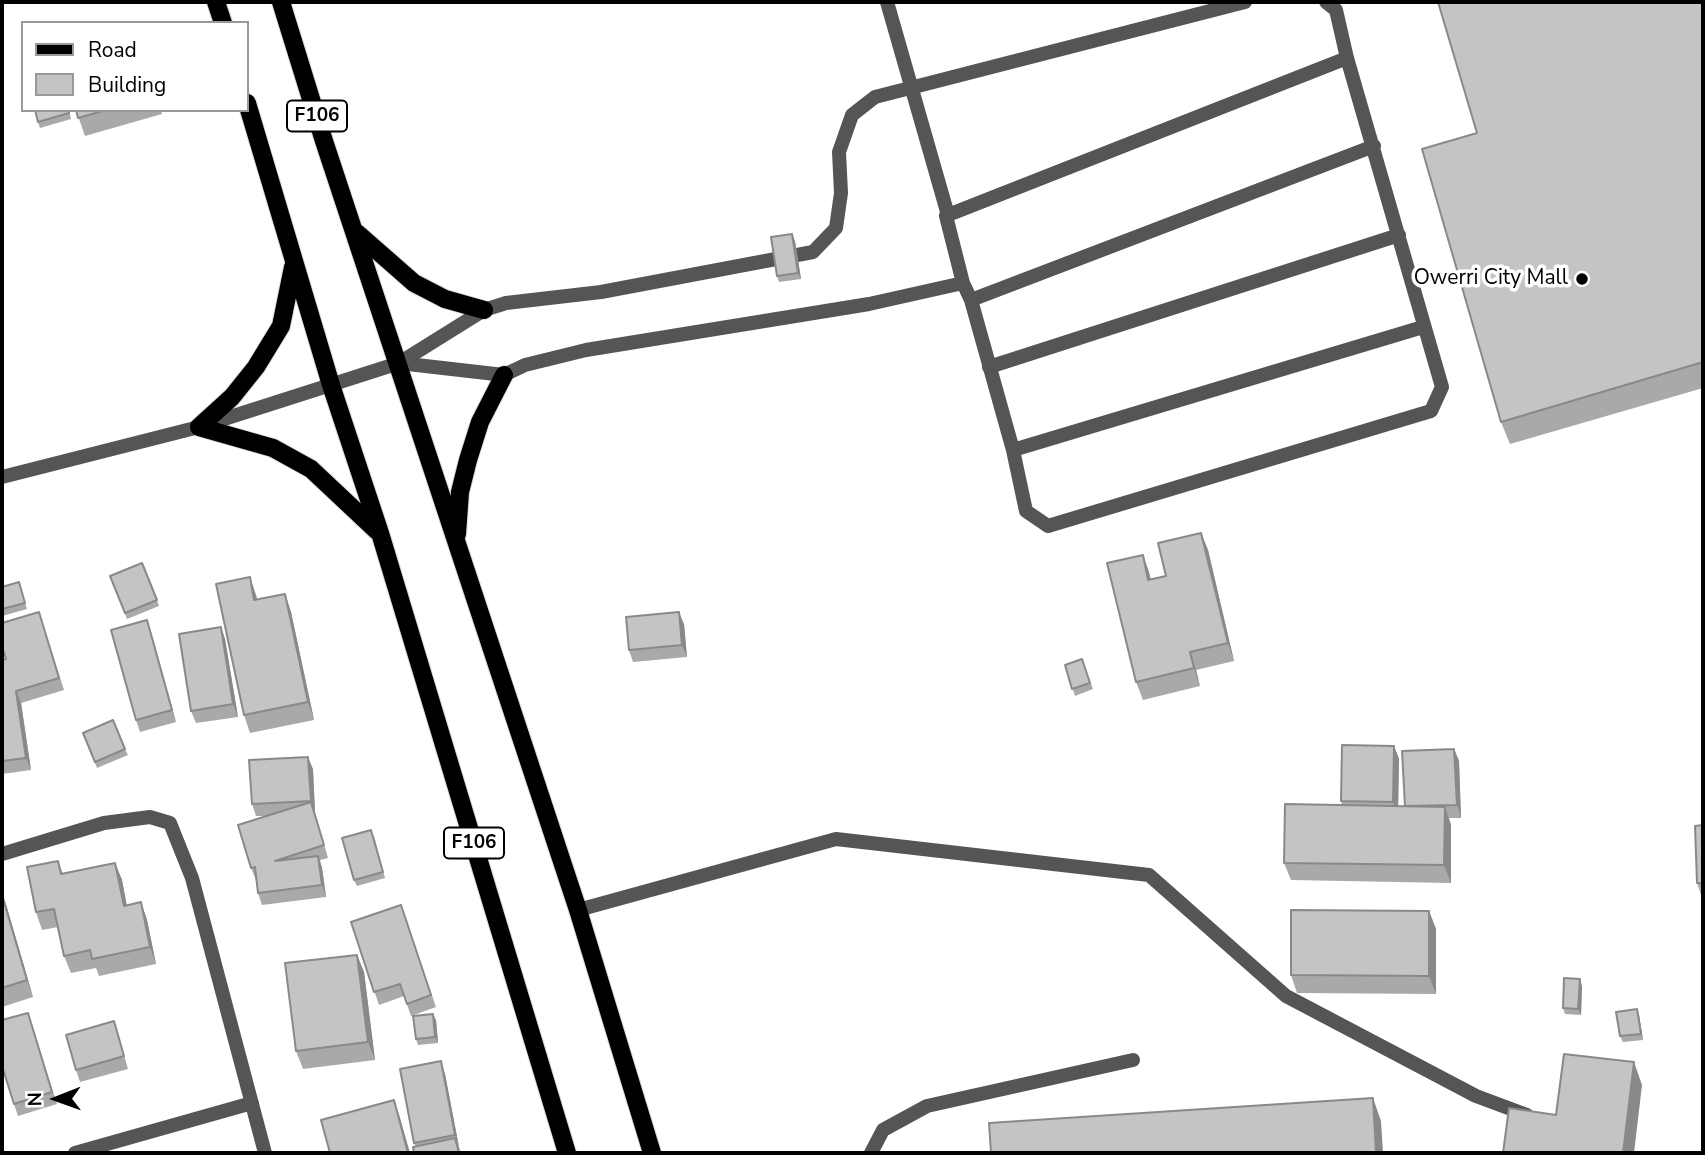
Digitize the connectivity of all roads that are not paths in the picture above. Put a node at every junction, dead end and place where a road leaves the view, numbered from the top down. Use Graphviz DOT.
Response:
graph roads {
  1 [pos="216,2"];
  2 [pos="281,2"];
  3 [pos="887,2"];
  4 [pos="1245,2"];
  5 [pos="1326,2"];
  6 [pos="222,21"];
  7 [pos="1347,58"];
  8 [pos="911,86"];
  9 [pos="248,106"];
  10 [pos="1374,146"];
  11 [pos="948,215"];
  12 [pos="354,230"];
  13 [pos="1399,235"];
  14 [pos="294,264"];
  15 [pos="963,283"];
  16 [pos="971,300"];
  17 [pos="484,310"];
  18 [pos="1423,327"];
  19 [pos="398,363"];
  20 [pos="989,367"];
  21 [pos="504,374"];
  22 [pos="331,385"];
  23 [pos="199,426"];
  24 [pos="1013,450"];
  25 [pos="2,477"];
  26 [pos="380,533"];
  27 [pos="456,544"];
  28 [pos="2,854"];
  29 [pos="578,910"];
  30 [pos="1133,1060"];
  31 [pos="252,1102"];
  32 [pos="1542,1120"];
  33 [pos="75,1153"];
  34 [pos="265,1153"];
  35 [pos="567,1153"];
  36 [pos="652,1153"];
  37 [pos="871,1153"];
  1 -- 6 [label="main road"];
  2 -- 12 [label="main road, F106"];
  3 -- 8 [label="street"];
  4 -- 8 [label="street"];
  5 -- 7 [label="street"];
  7 -- 10 [label="street"];
  7 -- 11 [label="street"];
  8 -- 11 [label="street"];
  8 -- 17 [label="street"];
  9 -- 14 [label="main road, F106"];
  10 -- 13 [label="street"];
  10 -- 16 [label="street"];
  11 -- 15 [label="street"];
  12 -- 17 [label="main road"];
  12 -- 19 [label="main road, F106"];
  13 -- 18 [label="street"];
  13 -- 20 [label="street"];
  14 -- 22 [label="main road, F106"];
  14 -- 23 [label="main road"];
  15 -- 16 [label="street"];
  15 -- 21 [label="street"];
  16 -- 20 [label="street"];
  17 -- 19 [label="street"];
  18 -- 24 [label="street"];
  18 -- 24 [label="street"];
  19 -- 21 [label="street"];
  19 -- 22 [label="street"];
  19 -- 27 [label="main road, F106"];
  20 -- 24 [label="street"];
  21 -- 27 [label="main road"];
  22 -- 23 [label="street"];
  22 -- 26 [label="main road, F106"];
  23 -- 25 [label="street"];
  23 -- 26 [label="main road"];
  26 -- 35 [label="main road, F106"];
  27 -- 29 [label="main road, F106"];
  28 -- 31 [label="street"];
  29 -- 32 [label="street"];
  29 -- 36 [label="main road, F106"];
  30 -- 37 [label="street"];
  31 -- 33 [label="street"];
  31 -- 34 [label="street"];
}
